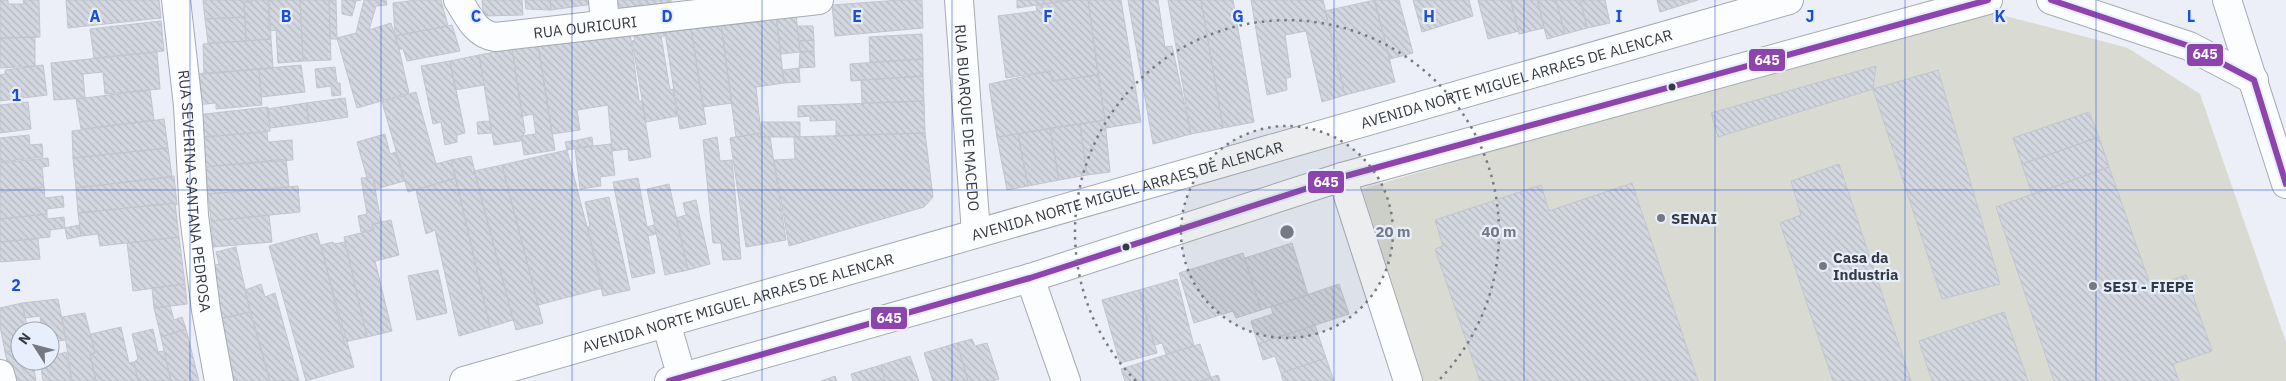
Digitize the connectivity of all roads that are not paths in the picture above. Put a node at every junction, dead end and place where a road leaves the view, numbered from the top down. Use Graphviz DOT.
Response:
graph roads {
  1 [pos="176,0"];
  2 [pos="458,0"];
  3 [pos="819,0"];
  4 [pos="959,0"];
  5 [pos="1789,0"];
  6 [pos="1988,0"];
  7 [pos="2051,0"];
  8 [pos="2228,0"];
  9 [pos="604,12"];
  10 [pos="2254,80"];
  11 [pos="1342,177"];
  12 [pos="2286,184"];
  13 [pos="976,233"];
  14 [pos="1030,278"];
  15 [pos="666,323"];
  16 [pos="0,374"];
  17 [pos="678,380"];
  18 [pos="2,381"];
  19 [pos="219,381"];
  20 [pos="464,381"];
  21 [pos="1066,381"];
  22 [pos="1408,381"];
  1 -- 19 [label="main road, RUA SEVERINA SANTANA PEDROSA"];
  2 -- 9 [label="main road, RUA OURICURI"];
  3 -- 9 [label="main road, RUA OURICURI"];
  4 -- 13 [label="main road, RUA BUARQUE DE MACEDO"];
  5 -- 13 [label="main road, AVENIDA NORTE MIGUEL ARRAES DE ALENCAR"];
  6 -- 11 [label="main road"];
  7 -- 10 [label="main road"];
  8 -- 10 [label="main road"];
  10 -- 12 [label="main road"];
  11 -- 14 [label="main road"];
  11 -- 22 [label="main road"];
  13 -- 15 [label="main road, AVENIDA NORTE MIGUEL ARRAES DE ALENCAR"];
  14 -- 17 [label="main road"];
  14 -- 21 [label="main road"];
  15 -- 17 [label="main road"];
  15 -- 20 [label="main road, AVENIDA NORTE MIGUEL ARRAES DE ALENCAR"];
  16 -- 18 [label="main road"];
}
